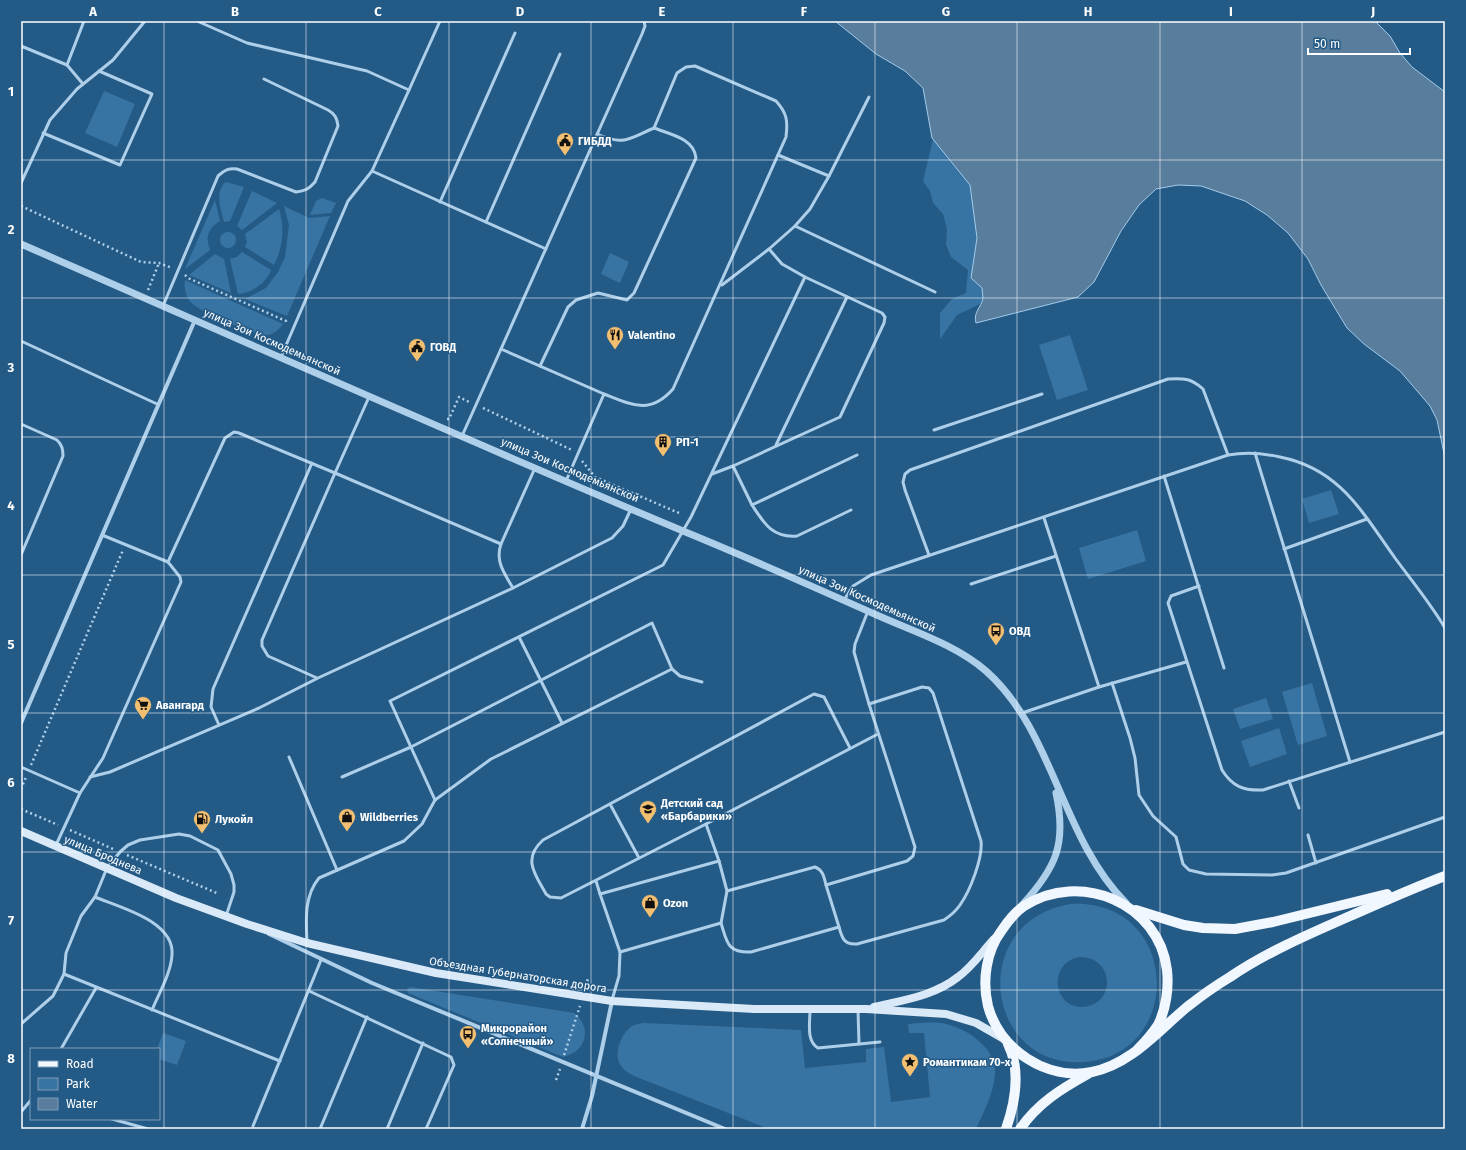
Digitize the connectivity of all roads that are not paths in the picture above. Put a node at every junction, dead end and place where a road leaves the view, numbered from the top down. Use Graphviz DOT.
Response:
graph roads {
  1 [pos="84,21"];
  2 [pos="145,21"];
  3 [pos="197,21"];
  4 [pos="440,21"];
  5 [pos="644,21"];
  6 [pos="515,33"];
  7 [pos="21,46"];
  8 [pos="560,54"];
  9 [pos="66,65"];
  10 [pos="100,71"];
  11 [pos="264,79"];
  12 [pos="83,84"];
  13 [pos="409,90"];
  14 [pos="869,96"];
  15 [pos="654,128"];
  16 [pos="43,133"];
  17 [pos="597,134"];
  18 [pos="778,154"];
  19 [pos="372,172"];
  20 [pos="829,176"];
  21 [pos="21,183"];
  22 [pos="440,202"];
  23 [pos="486,222"];
  24 [pos="796,226"];
  25 [pos="21,244"];
  26 [pos="546,249"];
  27 [pos="770,249"];
  28 [pos="805,277"];
  29 [pos="721,285"];
  30 [pos="935,292"];
  31 [pos="847,297"];
  32 [pos="163,306"];
  33 [pos="194,320"];
  34 [pos="21,340"];
  35 [pos="501,349"];
  36 [pos="281,357"];
  37 [pos="540,366"];
  38 [pos="604,394"];
  39 [pos="1042,394"];
  40 [pos="369,396"];
  41 [pos="157,404"];
  42 [pos="21,424"];
  43 [pos="934,430"];
  44 [pos="462,436"];
  45 [pos="776,445"];
  46 [pos="1255,453"];
  47 [pos="857,455"];
  48 [pos="1228,455"];
  49 [pos="312,463"];
  50 [pos="733,466"];
  51 [pos="535,468"];
  52 [pos="335,473"];
  53 [pos="712,474"];
  54 [pos="1164,476"];
  55 [pos="566,481"];
  56 [pos="752,505"];
  57 [pos="631,508"];
  58 [pos="851,510"];
  59 [pos="1044,518"];
  60 [pos="1367,519"];
  61 [pos="684,531"];
  62 [pos="102,535"];
  63 [pos="501,544"];
  64 [pos="1284,549"];
  65 [pos="21,555"];
  66 [pos="929,556"];
  67 [pos="1056,556"];
  68 [pos="168,562"];
  69 [pos="971,584"];
  70 [pos="1199,586"];
  71 [pos="513,588"];
  72 [pos="844,600"];
  73 [pos="868,611"];
  74 [pos="1445,628"];
  75 [pos="519,637"];
  76 [pos="1186,662"];
  77 [pos="1224,668"];
  78 [pos="672,669"];
  79 [pos="318,678"];
  80 [pos="540,680"];
  81 [pos="702,682"];
  82 [pos="1112,683"];
  83 [pos="1098,687"];
  84 [pos="868,704"];
  85 [pos="1020,714"];
  86 [pos="21,723"];
  87 [pos="562,723"];
  88 [pos="219,725"];
  89 [pos="1445,732"];
  90 [pos="878,734"];
  91 [pos="411,747"];
  92 [pos="850,748"];
  93 [pos="289,757"];
  94 [pos="1350,762"];
  95 [pos="21,767"];
  96 [pos="90,777"];
  97 [pos="342,777"];
  98 [pos="1289,781"];
  99 [pos="1054,782"];
  100 [pos="80,793"];
  101 [pos="435,800"];
  102 [pos="610,804"];
  103 [pos="1299,808"];
  104 [pos="1445,817"];
  105 [pos="706,824"];
  106 [pos="21,831"];
  107 [pos="1308,835"];
  108 [pos="56,846"];
  109 [pos="639,858"];
  110 [pos="719,861"];
  111 [pos="1316,863"];
  112 [pos="107,868"];
  113 [pos="337,870"];
  114 [pos="1445,876"];
  115 [pos="596,881"];
  116 [pos="826,885"];
  117 [pos="1416,887"];
  118 [pos="727,891"];
  119 [pos="600,894"];
  120 [pos="95,897"];
  121 [pos="176,898"];
  122 [pos="1130,908"];
  123 [pos="226,916"];
  124 [pos="1010,919"];
  125 [pos="721,922"];
  126 [pos="247,924"];
  127 [pos="839,927"];
  128 [pos="998,935"];
  129 [pos="307,944"];
  130 [pos="620,952"];
  131 [pos="321,960"];
  132 [pos="64,974"];
  133 [pos="96,988"];
  134 [pos="309,990"];
  135 [pos="612,1001"];
  136 [pos="862,1009"];
  137 [pos="152,1010"];
  138 [pos="810,1010"];
  139 [pos="367,1018"];
  140 [pos="21,1024"];
  141 [pos="1005,1039"];
  142 [pos="880,1042"];
  143 [pos="422,1043"];
  144 [pos="859,1044"];
  145 [pos="62,1048"];
  146 [pos="1137,1050"];
  147 [pos="280,1061"];
  148 [pos="1091,1072"];
  149 [pos="596,1076"];
  150 [pos="30,1101"];
  151 [pos="21,1112"];
  152 [pos="116,1120"];
  153 [pos="253,1126"];
  154 [pos="148,1129"];
  155 [pos="320,1129"];
  156 [pos="387,1129"];
  157 [pos="426,1129"];
  158 [pos="582,1129"];
  159 [pos="725,1129"];
  160 [pos="1006,1129"];
  161 [pos="1020,1129"];
  1 -- 9 [label="lane"];
  2 -- 10 [label="lane"];
  3 -- 13 [label="lane"];
  4 -- 13 [label="lane"];
  5 -- 17 [label="lane"];
  6 -- 22 [label="lane"];
  7 -- 9 [label="lane"];
  8 -- 23 [label="lane"];
  9 -- 12 [label="lane"];
  10 -- 12 [label="lane"];
  10 -- 16 [label="lane"];
  11 -- 32 [label="lane"];
  12 -- 16 [label="lane"];
  13 -- 19 [label="lane"];
  14 -- 20 [label="lane"];
  15 -- 17 [label="lane"];
  15 -- 18 [label="lane"];
  15 -- 37 [label="lane"];
  16 -- 21 [label="lane"];
  17 -- 26 [label="lane"];
  18 -- 20 [label="lane"];
  18 -- 29 [label="lane"];
  19 -- 22 [label="lane"];
  19 -- 36 [label="lane"];
  20 -- 24 [label="lane"];
  22 -- 23 [label="lane"];
  23 -- 26 [label="lane"];
  24 -- 27 [label="lane"];
  24 -- 30 [label="lane"];
  25 -- 32 [label="street, улица Зои Космодемьянской"];
  26 -- 35 [label="lane"];
  27 -- 28 [label="lane"];
  27 -- 29 [label="lane"];
  28 -- 31 [label="lane"];
  28 -- 53 [label="lane"];
  29 -- 38 [label="lane"];
  31 -- 45 [label="lane"];
  31 -- 45 [label="lane"];
  32 -- 33 [label="street, улица Зои Космодемьянской"];
  33 -- 36 [label="street, улица Зои Космодемьянской"];
  33 -- 41 [label="street"];
  34 -- 41 [label="lane"];
  35 -- 37 [label="lane"];
  35 -- 44 [label="lane"];
  36 -- 40 [label="street, улица Зои Космодемьянской"];
  37 -- 38 [label="lane"];
  38 -- 55 [label="lane"];
  39 -- 43 [label="lane"];
  40 -- 44 [label="street, улица Зои Космодемьянской"];
  40 -- 52 [label="lane"];
  41 -- 62 [label="street"];
  42 -- 65 [label="lane"];
  44 -- 51 [label="street, улица Зои Космодемьянской"];
  45 -- 50 [label="lane"];
  46 -- 48 [label="lane"];
  46 -- 60 [label="lane"];
  46 -- 64 [label="lane"];
  47 -- 56 [label="lane"];
  48 -- 54 [label="lane"];
  48 -- 66 [label="lane"];
  49 -- 52 [label="lane"];
  49 -- 68 [label="lane"];
  49 -- 88 [label="lane"];
  50 -- 53 [label="lane"];
  50 -- 56 [label="lane"];
  51 -- 55 [label="street, улица Зои Космодемьянской"];
  51 -- 63 [label="lane"];
  52 -- 63 [label="lane"];
  52 -- 79 [label="lane"];
  53 -- 61 [label="lane"];
  54 -- 59 [label="lane"];
  54 -- 70 [label="lane"];
  55 -- 57 [label="street, улица Зои Космодемьянской"];
  56 -- 58 [label="lane"];
  57 -- 61 [label="street, улица Зои Космодемьянской"];
  57 -- 71 [label="lane"];
  59 -- 66 [label="lane"];
  59 -- 67 [label="lane"];
  60 -- 64 [label="lane"];
  60 -- 74 [label="lane"];
  61 -- 72 [label="street, улица Зои Космодемьянской"];
  61 -- 75 [label="lane"];
  62 -- 68 [label="lane"];
  62 -- 86 [label="street"];
  63 -- 71 [label="lane"];
  64 -- 94 [label="lane"];
  66 -- 72 [label="lane"];
  67 -- 69 [label="lane"];
  67 -- 83 [label="lane"];
  68 -- 96 [label="lane"];
  70 -- 76 [label="lane"];
  70 -- 77 [label="lane"];
  71 -- 79 [label="lane"];
  72 -- 73 [label="street, улица Зои Космодемьянской"];
  73 -- 84 [label="lane"];
  73 -- 85 [label="street, улица Зои Космодемьянской"];
  75 -- 80 [label="lane"];
  75 -- 91 [label="lane"];
  76 -- 82 [label="lane"];
  76 -- 98 [label="lane"];
  78 -- 80 [label="lane"];
  78 -- 81 [label="lane"];
  78 -- 87 [label="lane"];
  79 -- 88 [label="lane"];
  80 -- 87 [label="lane"];
  80 -- 91 [label="lane"];
  82 -- 83 [label="lane"];
  82 -- 111 [label="lane"];
  83 -- 85 [label="lane"];
  84 -- 90 [label="lane"];
  84 -- 127 [label="lane"];
  85 -- 99 [label="street, улица Зои Космодемьянской"];
  87 -- 101 [label="lane"];
  88 -- 96 [label="lane"];
  89 -- 94 [label="lane"];
  90 -- 92 [label="lane"];
  90 -- 116 [label="lane"];
  91 -- 97 [label="lane"];
  91 -- 101 [label="lane"];
  92 -- 102 [label="lane"];
  92 -- 105 [label="lane"];
  93 -- 113 [label="lane"];
  94 -- 98 [label="lane"];
  95 -- 100 [label="lane"];
  96 -- 100 [label="lane"];
  98 -- 103 [label="lane"];
  99 -- 122 [label="street"];
  99 -- 124 [label="street"];
  100 -- 108 [label="lane"];
  101 -- 113 [label="lane"];
  102 -- 109 [label="lane"];
  102 -- 115 [label="lane"];
  104 -- 111 [label="lane"];
  105 -- 109 [label="lane"];
  105 -- 110 [label="lane"];
  106 -- 108 [label="main road, улица Броднева"];
  107 -- 111 [label="lane"];
  108 -- 112 [label="main road, улица Броднева"];
  109 -- 115 [label="lane"];
  110 -- 118 [label="lane"];
  110 -- 119 [label="lane"];
  112 -- 120 [label="lane"];
  112 -- 121 [label="main road, улица Броднева"];
  112 -- 123 [label="lane"];
  113 -- 129 [label="lane"];
  114 -- 117 [label="main road"];
  115 -- 119 [label="lane"];
  116 -- 118 [label="lane"];
  116 -- 127 [label="lane"];
  117 -- 122 [label="main road"];
  117 -- 146 [label="main road"];
  118 -- 125 [label="lane"];
  119 -- 130 [label="lane"];
  120 -- 132 [label="lane"];
  120 -- 137 [label="lane"];
  121 -- 123 [label="main road, Объездная Губернаторская дорога"];
  122 -- 124 [label="main road"];
  122 -- 146 [label="main road"];
  123 -- 126 [label="main road, Объездная Губернаторская дорога"];
  124 -- 128 [label="main road"];
  125 -- 127 [label="lane"];
  125 -- 130 [label="lane"];
  126 -- 129 [label="main road, Объездная Губернаторская дорога"];
  126 -- 131 [label="street"];
  128 -- 136 [label="main road"];
  128 -- 141 [label="main road"];
  129 -- 135 [label="main road, Объездная Губернаторская дорога"];
  130 -- 135 [label="lane"];
  131 -- 134 [label="lane"];
  131 -- 149 [label="street"];
  132 -- 133 [label="lane"];
  132 -- 140 [label="lane"];
  133 -- 137 [label="lane"];
  133 -- 145 [label="lane"];
  134 -- 139 [label="lane"];
  134 -- 147 [label="lane"];
  135 -- 138 [label="main road, Объездная Губернаторская дорога"];
  135 -- 149 [label="street"];
  136 -- 138 [label="main road, Объездная Губернаторская дорога"];
  136 -- 141 [label="main road"];
  136 -- 144 [label="lane"];
  137 -- 147 [label="lane"];
  138 -- 144 [label="lane"];
  139 -- 143 [label="lane"];
  139 -- 155 [label="lane"];
  141 -- 148 [label="main road"];
  141 -- 160 [label="main road"];
  142 -- 144 [label="lane"];
  143 -- 156 [label="lane"];
  143 -- 157 [label="lane"];
  146 -- 148 [label="main road"];
  147 -- 153 [label="lane"];
  148 -- 161 [label="main road"];
  149 -- 158 [label="street"];
  149 -- 159 [label="street"];
  150 -- 151 [label="lane"];
  152 -- 154 [label="lane"];
}
